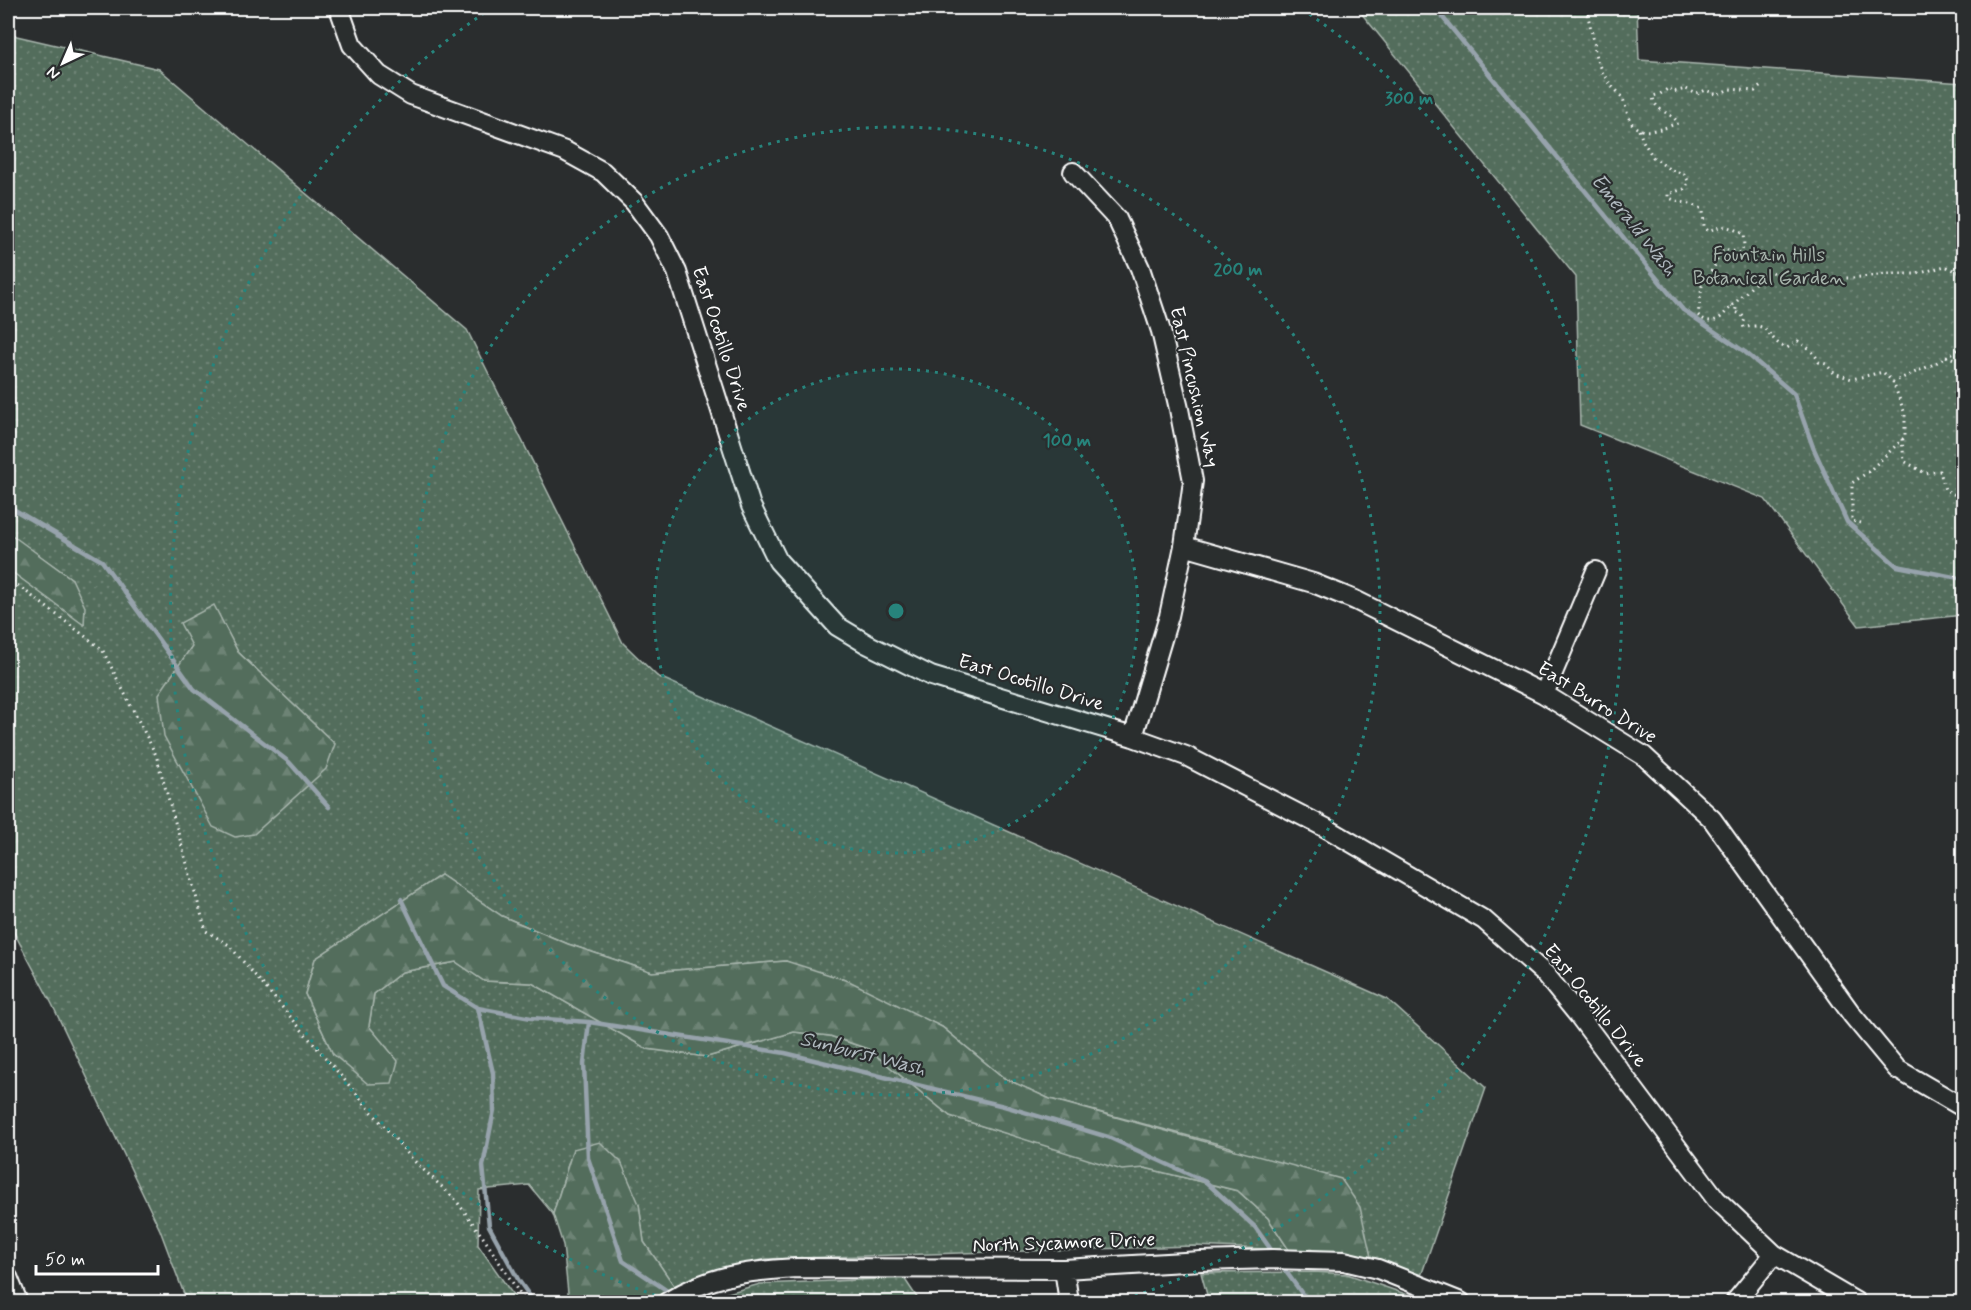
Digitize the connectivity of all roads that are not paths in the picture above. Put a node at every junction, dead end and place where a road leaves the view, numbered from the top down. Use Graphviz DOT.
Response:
graph roads {
  1 [pos="339,8"];
  2 [pos="1073,172"];
  3 [pos="1184,546"];
  4 [pos="1596,571"];
  5 [pos="1544,694"];
  6 [pos="1133,737"];
  7 [pos="1964,1108"];
  8 [pos="1774,1254"];
  9 [pos="1064,1269"];
  10 [pos="8,1277"];
  11 [pos="18,1302"];
  12 [pos="667,1302"];
  13 [pos="1069,1302"];
  14 [pos="1461,1302"];
  15 [pos="1735,1302"];
  16 [pos="1856,1302"];
  1 -- 6 [label="street, East Ocotillo Drive"];
  2 -- 3 [label="street, East Pincushion Way"];
  3 -- 5 [label="street, East Burro Drive"];
  3 -- 6 [label="street, East Pincushion Way"];
  4 -- 5 [label="street"];
  5 -- 7 [label="street, East Burro Drive"];
  6 -- 8 [label="street, East Ocotillo Drive"];
  8 -- 15 [label="street"];
  8 -- 16 [label="street, East Ocotillo Drive"];
  9 -- 12 [label="street, North Sycamore Drive"];
  9 -- 13 [label="street"];
  9 -- 14 [label="street, North Sycamore Drive"];
  10 -- 11 [label="street"];
}
